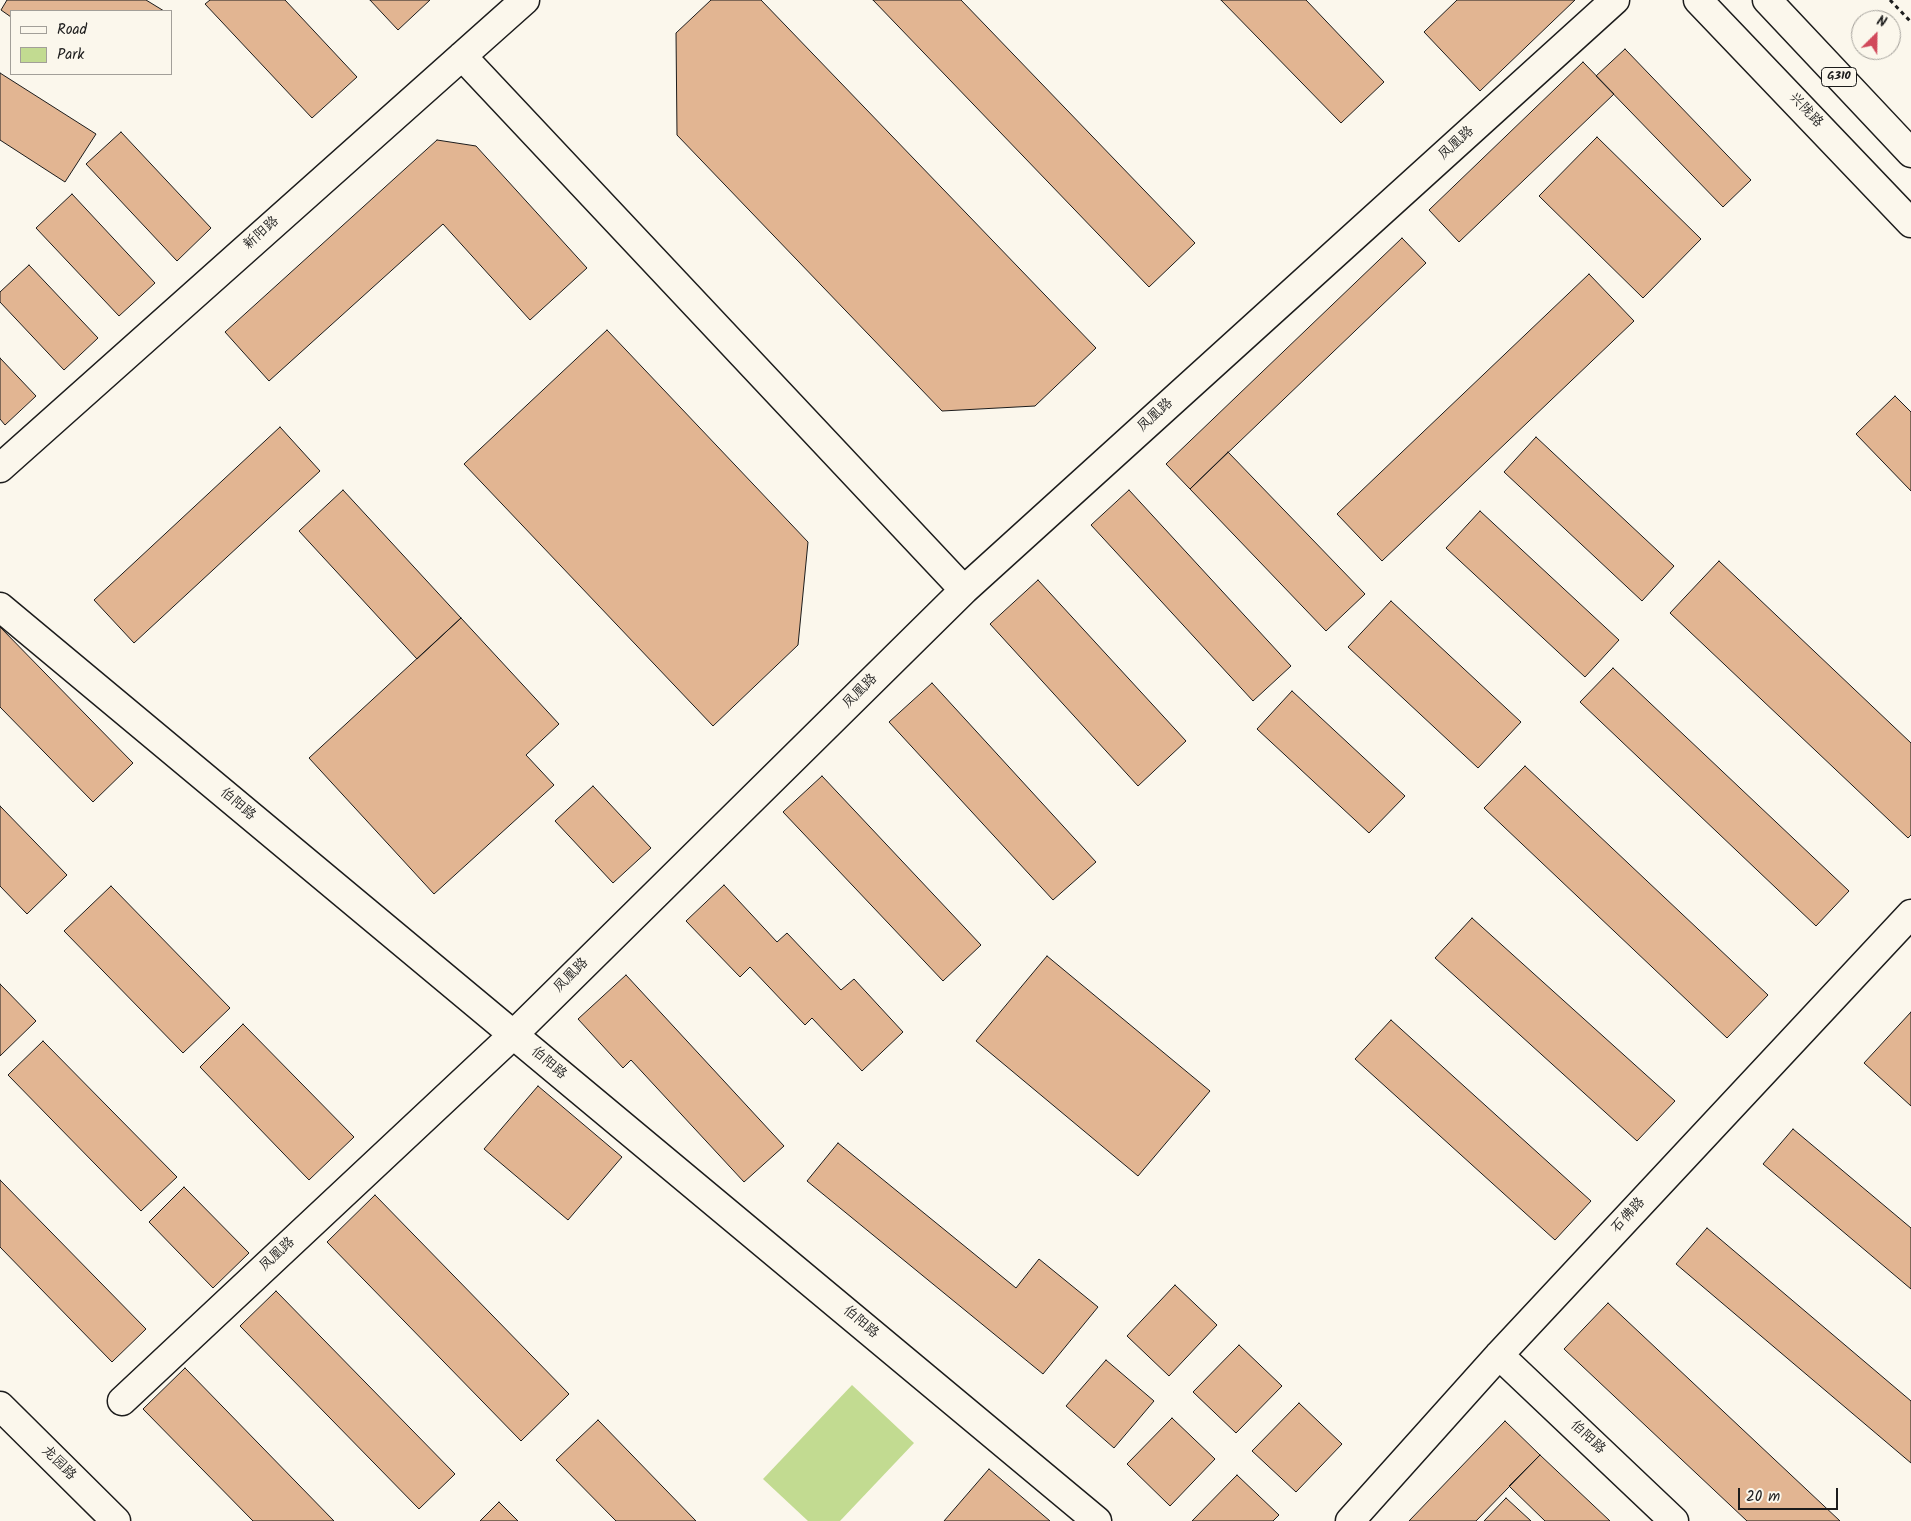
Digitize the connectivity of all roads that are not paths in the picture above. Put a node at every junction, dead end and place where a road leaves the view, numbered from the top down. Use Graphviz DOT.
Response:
graph roads {
  1 [pos="525,0"];
  2 [pos="1615,0"];
  3 [pos="1698,0"];
  4 [pos="1767,0"];
  5 [pos="462,56"];
  6 [pos="1911,153"];
  7 [pos="1911,223"];
  8 [pos="0,468"];
  9 [pos="964,590"];
  10 [pos="0,607"];
  11 [pos="1911,914"];
  12 [pos="513,1035"];
  13 [pos="1499,1356"];
  14 [pos="122,1401"];
  15 [pos="0,1406"];
  16 [pos="116,1521"];
  17 [pos="1097,1521"];
  18 [pos="1350,1521"];
  19 [pos="1674,1521"];
  1 -- 5 [label="main road, 新阳路"];
  2 -- 9 [label="main road, 凤凰路"];
  3 -- 7 [label="main road, 兴陇路"];
  4 -- 6 [label="main road, G310"];
  5 -- 8 [label="main road, 新阳路"];
  5 -- 9 [label="main road"];
  9 -- 12 [label="main road, 凤凰路"];
  10 -- 12 [label="main road, 伯阳路"];
  11 -- 13 [label="main road, 石佛路"];
  12 -- 14 [label="main road, 凤凰路"];
  12 -- 17 [label="main road, 伯阳路"];
  13 -- 18 [label="main road, 石佛路"];
  13 -- 19 [label="main road, 伯阳路"];
  15 -- 16 [label="main road, 龙园路"];
}
